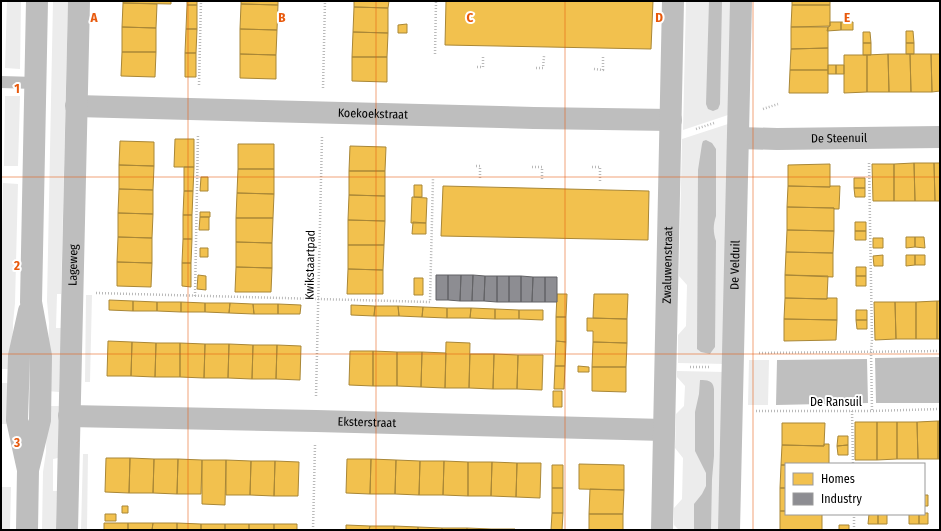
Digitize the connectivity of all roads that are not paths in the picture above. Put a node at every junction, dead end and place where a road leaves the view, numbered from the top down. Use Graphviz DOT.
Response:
graph roads {
  1 [pos="37,1"];
  2 [pos="79,1"];
  3 [pos="673,1"];
  4 [pos="742,1"];
  5 [pos="1,82"];
  6 [pos="35,83"];
  7 [pos="76,106"];
  8 [pos="671,120"];
  9 [pos="940,137"];
  10 [pos="739,138"];
  11 [pos="69,416"];
  12 [pos="664,430"];
  13 [pos="27,530"];
  14 [pos="66,530"];
  15 [pos="662,530"];
  16 [pos="729,530"];
  1 -- 6 [label="street"];
  2 -- 7 [label="street, Lageweg"];
  3 -- 8 [label="street, Zwaluwenstraat"];
  4 -- 10 [label="street, De Velduil"];
  5 -- 6 [label="lane"];
  6 -- 13 [label="street"];
  7 -- 8 [label="street, Koekoekstraat"];
  7 -- 11 [label="street, Lageweg"];
  8 -- 12 [label="street, Zwaluwenstraat"];
  9 -- 10 [label="street, De Steenuil"];
  10 -- 16 [label="street, De Velduil"];
  11 -- 12 [label="street, Eksterstraat"];
  11 -- 14 [label="street, Lageweg"];
  12 -- 15 [label="street, Zwaluwenstraat"];
}
